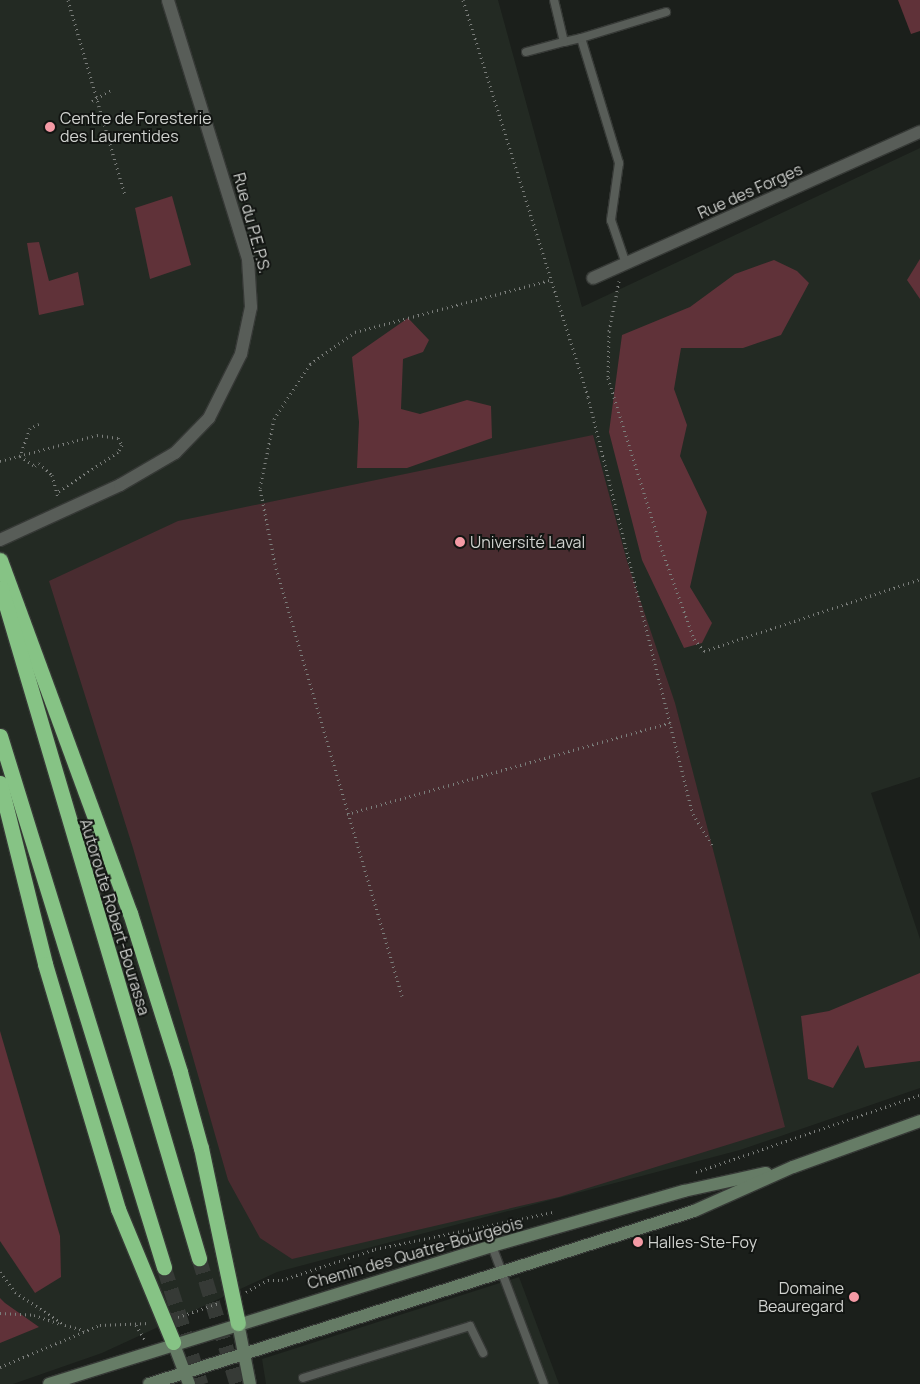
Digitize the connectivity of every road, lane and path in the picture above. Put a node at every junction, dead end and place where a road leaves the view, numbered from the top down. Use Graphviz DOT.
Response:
graph roads {
  1 [pos="68,0"];
  2 [pos="168,0"];
  3 [pos="463,0"];
  4 [pos="554,0"];
  5 [pos="666,12"];
  6 [pos="580,38"];
  7 [pos="564,42"];
  8 [pos="526,52"];
  9 [pos="113,89"];
  10 [pos="92,101"];
  11 [pos="98,101"];
  12 [pos="920,132"];
  13 [pos="125,195"];
  14 [pos="624,265"];
  15 [pos="593,278"];
  16 [pos="551,280"];
  17 [pos="39,424"];
  18 [pos="20,456"];
  19 [pos="0,461"];
  20 [pos="56,493"];
  21 [pos="58,498"];
  22 [pos="0,540"];
  23 [pos="0,560"];
  24 [pos="920,579"];
  25 [pos="0,585"];
  26 [pos="672,722"];
  27 [pos="0,736"];
  28 [pos="0,783"];
  29 [pos="347,814"];
  30 [pos="713,846"];
  31 [pos="402,996"];
  32 [pos="920,1095"];
  33 [pos="920,1121"];
  34 [pos="793,1167"];
  35 [pos="686,1175"];
  36 [pos="558,1210"];
  37 [pos="492,1246"];
  38 [pos="199,1258"];
  39 [pos="164,1267"];
  40 [pos="0,1272"];
  41 [pos="501,1274"];
  42 [pos="256,1286"];
  43 [pos="218,1304"];
  44 [pos="0,1313"];
  45 [pos="184,1315"];
  46 [pos="238,1322"];
  47 [pos="65,1325"];
  48 [pos="136,1325"];
  49 [pos="84,1330"];
  50 [pos="173,1342"];
  51 [pos="483,1353"];
  52 [pos="242,1358"];
  53 [pos="0,1367"];
  54 [pos="187,1378"];
  55 [pos="303,1378"];
  56 [pos="49,1384"];
  57 [pos="149,1384"];
  58 [pos="250,1384"];
  59 [pos="544,1384"];
  1 -- 11 [label="path"];
  2 -- 22 [label="street, Rue du P.E.P.S."];
  3 -- 16 [label="path"];
  4 -- 7 [label="lane"];
  5 -- 6 [label="lane"];
  6 -- 7 [label="lane"];
  6 -- 14 [label="lane"];
  7 -- 8 [label="lane"];
  9 -- 11 [label="path"];
  10 -- 11 [label="path"];
  11 -- 13 [label="path"];
  12 -- 14 [label="street, Rue des Forges"];
  14 -- 15 [label="street, Rue des Forges"];
  14 -- 24 [label="path"];
  16 -- 26 [label="path"];
  16 -- 29 [label="path"];
  17 -- 18 [label="path"];
  18 -- 19 [label="path"];
  18 -- 20 [label="path"];
  18 -- 20 [label="path"];
  20 -- 21 [label="path"];
  23 -- 46 [label="highway"];
  25 -- 38 [label="highway, Autoroute Robert-Bourassa"];
  26 -- 29 [label="path"];
  26 -- 30 [label="path"];
  27 -- 39 [label="highway"];
  28 -- 50 [label="highway"];
  29 -- 31 [label="path"];
  32 -- 35 [label="path"];
  33 -- 34 [label="main road, Chemin des Quatre-Bourgeois"];
  34 -- 37 [label="main road, Chemin des Quatre-Bourgeois"];
  34 -- 41 [label="main road, Chemin des Quatre-Bourgeois"];
  36 -- 42 [label="path"];
  37 -- 41 [label="lane"];
  37 -- 46 [label="main road, Chemin des Quatre-Bourgeois"];
  40 -- 47 [label="path"];
  41 -- 52 [label="main road, Chemin des Quatre-Bourgeois"];
  41 -- 59 [label="lane"];
  43 -- 45 [label="path"];
  44 -- 47 [label="path"];
  46 -- 50 [label="main road, Chemin des Quatre-Bourgeois"];
  46 -- 52 [label="main road"];
  47 -- 49 [label="path"];
  48 -- 49 [label="path"];
  49 -- 53 [label="path"];
  50 -- 54 [label="main road"];
  50 -- 56 [label="main road, Chemin des Quatre-Bourgeois"];
  51 -- 55 [label="lane"];
  52 -- 54 [label="main road, Chemin des Quatre-Bourgeois"];
  52 -- 58 [label="main road"];
  54 -- 57 [label="main road, Chemin des Quatre-Bourgeois"];
}
